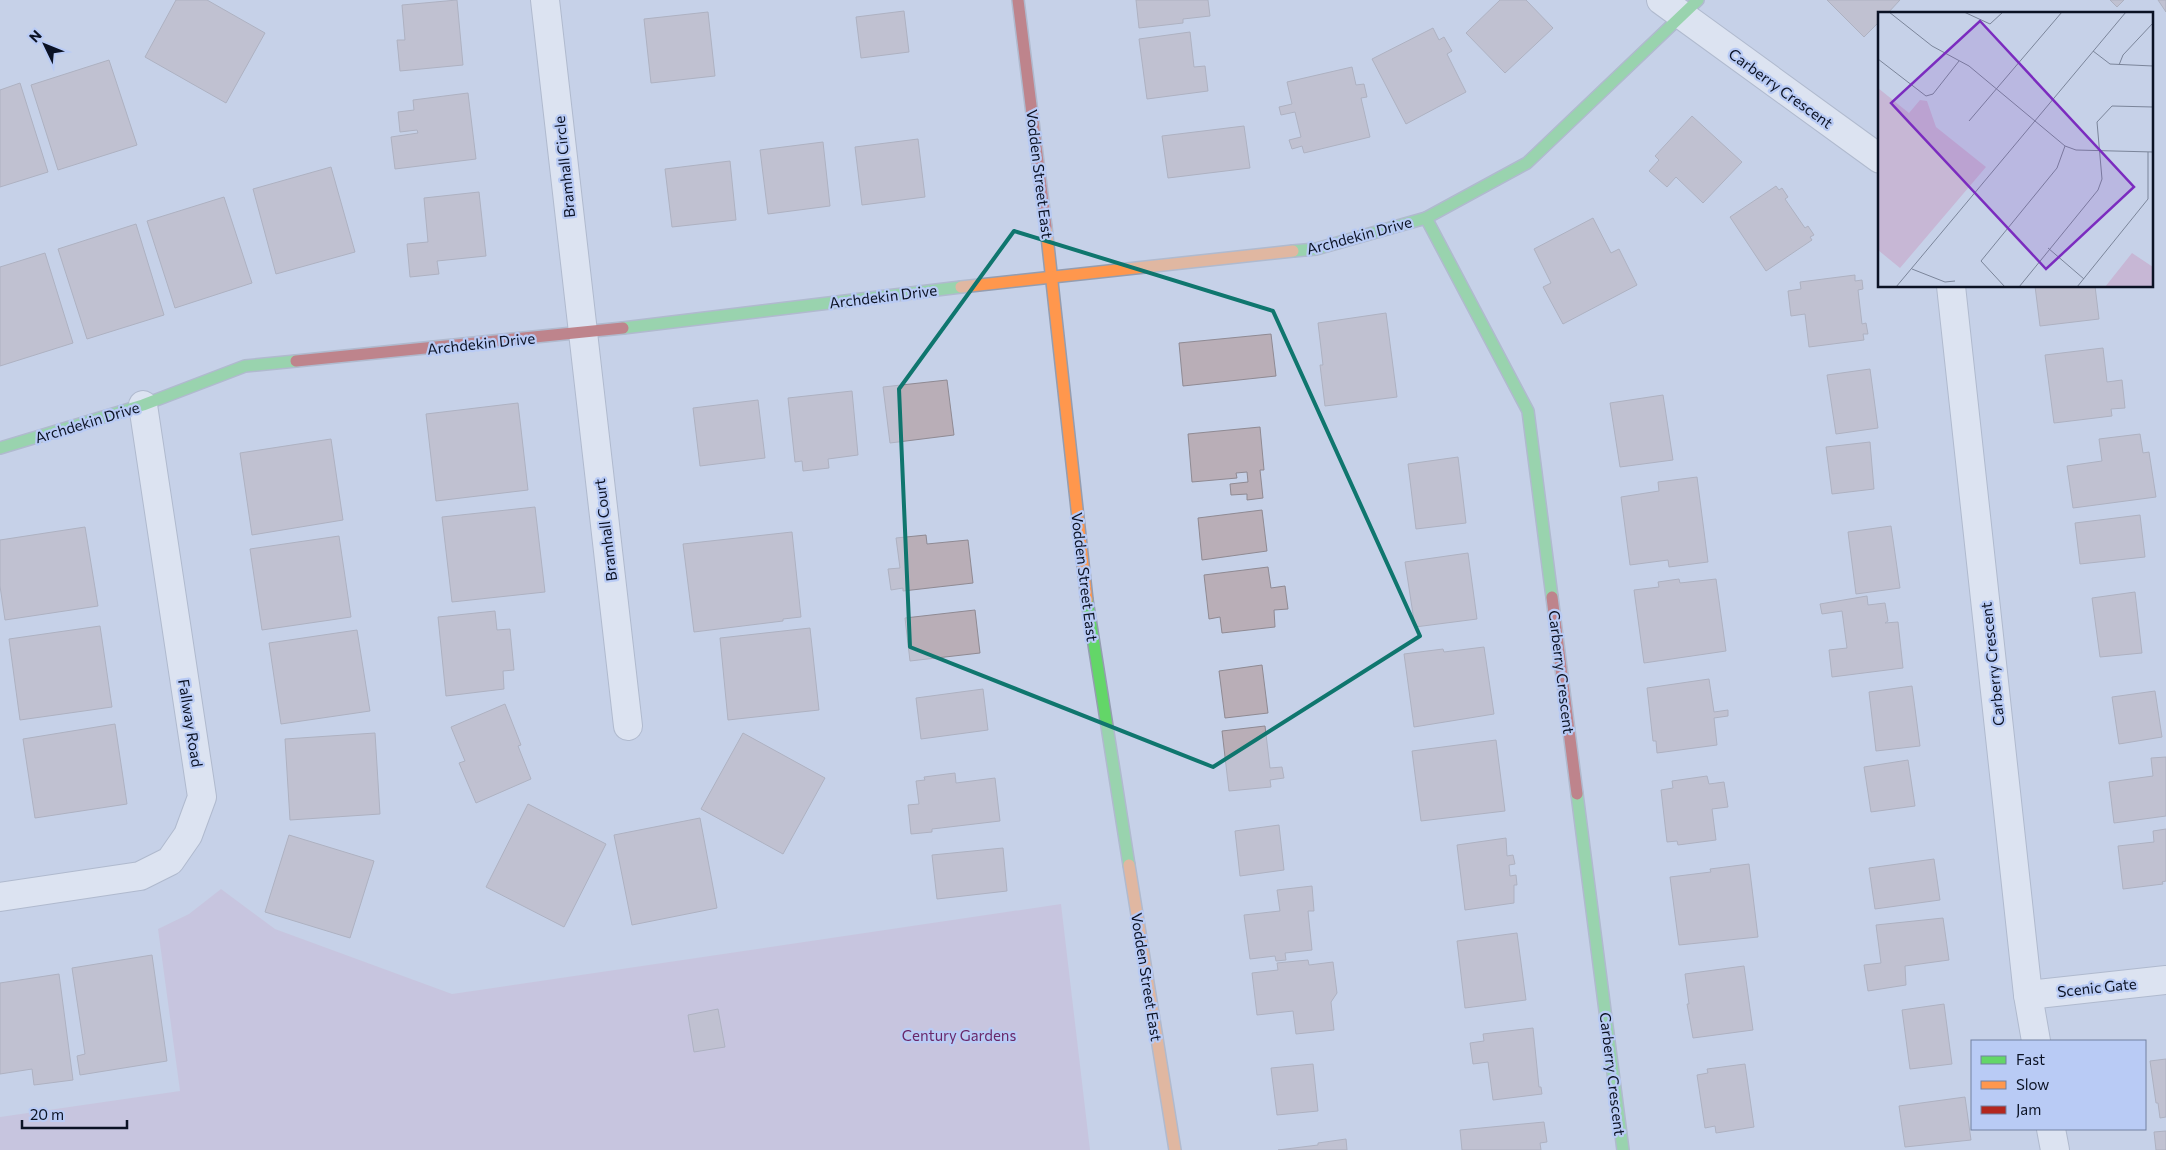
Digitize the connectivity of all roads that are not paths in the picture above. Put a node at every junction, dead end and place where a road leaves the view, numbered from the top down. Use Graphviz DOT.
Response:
graph roads {
  1 [pos="545,0"];
  2 [pos="1018,0"];
  3 [pos="1661,0"];
  4 [pos="1690,8"];
  5 [pos="1878,157"];
  6 [pos="1426,218"];
  7 [pos="1052,276"];
  8 [pos="1951,288"];
  9 [pos="582,333"];
  10 [pos="143,405"];
  11 [pos="0,448"];
  12 [pos="628,726"];
  13 [pos="0,897"];
  14 [pos="2166,980"];
  15 [pos="2028,994"];
  16 [pos="2036,1040"];
  17 [pos="2051,1130"];
  18 [pos="1175,1150"];
  19 [pos="1623,1150"];
  20 [pos="2055,1150"];
  1 -- 9 [label="street, Bramhall Circle"];
  2 -- 7 [label="street, Vodden Street East"];
  3 -- 4 [label="street, Carberry Crescent"];
  4 -- 5 [label="street, Carberry Crescent"];
  4 -- 6 [label="street, Archdekin Drive"];
  6 -- 7 [label="street, Archdekin Drive"];
  6 -- 19 [label="street, Carberry Crescent"];
  7 -- 9 [label="street, Archdekin Drive"];
  7 -- 18 [label="street, Vodden Street East"];
  8 -- 15 [label="street, Carberry Crescent"];
  9 -- 10 [label="street, Archdekin Drive"];
  9 -- 12 [label="street, Bramhall Court"];
  10 -- 11 [label="street, Archdekin Drive"];
  10 -- 13 [label="street, Fallway Road"];
  14 -- 15 [label="street, Scenic Gate"];
  15 -- 16 [label="street, Carberry Crescent"];
  17 -- 20 [label="street"];
}
